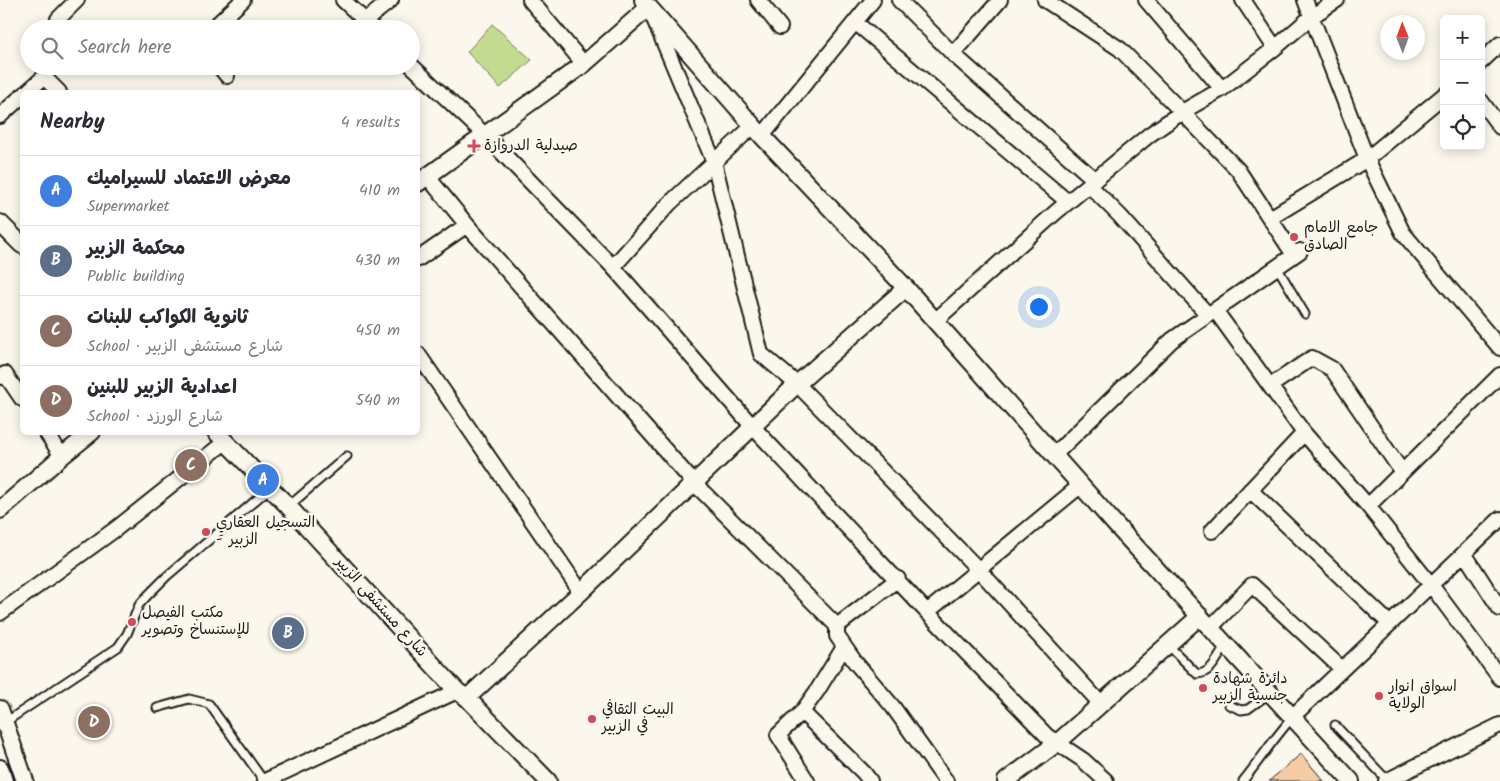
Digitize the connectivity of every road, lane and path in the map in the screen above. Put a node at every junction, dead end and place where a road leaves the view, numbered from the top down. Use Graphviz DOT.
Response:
graph roads {
  1 [pos="77,0"];
  2 [pos="243,0"];
  3 [pos="344,0"];
  4 [pos="391,0"];
  5 [pos="530,0"];
  6 [pos="758,0"];
  7 [pos="873,0"];
  8 [pos="899,0"];
  9 [pos="1000,0"];
  10 [pos="1045,0"];
  11 [pos="1146,0"];
  12 [pos="1243,0"];
  13 [pos="1306,0"];
  14 [pos="1338,0"];
  15 [pos="648,2"];
  16 [pos="1311,17"];
  17 [pos="58,19"];
  18 [pos="222,20"];
  19 [pos="364,20"];
  20 [pos="375,20"];
  21 [pos="855,22"];
  22 [pos="780,27"];
  23 [pos="1500,44"];
  24 [pos="1275,48"];
  25 [pos="953,54"];
  26 [pos="1483,60"];
  27 [pos="584,64"];
  28 [pos="420,74"];
  29 [pos="1222,89"];
  30 [pos="29,90"];
  31 [pos="57,90"];
  32 [pos="20,98"];
  33 [pos="1440,98"];
  34 [pos="1484,105"];
  35 [pos="1182,112"];
  36 [pos="0,116"];
  37 [pos="1500,127"];
  38 [pos="757,131"];
  39 [pos="485,135"];
  40 [pos="1367,159"];
  41 [pos="714,162"];
  42 [pos="422,180"];
  43 [pos="1092,182"];
  44 [pos="1068,202"];
  45 [pos="1270,218"];
  46 [pos="0,223"];
  47 [pos="467,225"];
  48 [pos="20,243"];
  49 [pos="420,258"];
  50 [pos="613,267"];
  51 [pos="1277,267"];
  52 [pos="906,288"];
  53 [pos="1212,313"];
  54 [pos="1306,314"];
  55 [pos="935,321"];
  56 [pos="1500,348"];
  57 [pos="420,357"];
  58 [pos="1500,375"];
  59 [pos="0,377"];
  60 [pos="797,384"];
  61 [pos="1270,386"];
  62 [pos="20,396"];
  63 [pos="753,427"];
  64 [pos="1304,432"];
  65 [pos="48,435"];
  66 [pos="88,435"];
  67 [pos="220,437"];
  68 [pos="1054,455"];
  69 [pos="62,456"];
  70 [pos="347,456"];
  71 [pos="1402,472"];
  72 [pos="694,483"];
  73 [pos="1080,485"];
  74 [pos="270,488"];
  75 [pos="1250,490"];
  76 [pos="288,506"];
  77 [pos="1368,506"];
  78 [pos="0,510"];
  79 [pos="1500,519"];
  80 [pos="1212,531"];
  81 [pos="1464,553"];
  82 [pos="979,570"];
  83 [pos="898,579"];
  84 [pos="1431,584"];
  85 [pos="580,592"];
  86 [pos="1500,609"];
  87 [pos="927,612"];
  88 [pos="0,613"];
  89 [pos="1205,622"];
  90 [pos="1390,624"];
  91 [pos="837,626"];
  92 [pos="1167,645"];
  93 [pos="1226,645"];
  94 [pos="844,646"];
  95 [pos="1342,669"];
  96 [pos="1500,678"];
  97 [pos="1270,693"];
  98 [pos="462,695"];
  99 [pos="1101,704"];
  100 [pos="1229,705"];
  101 [pos="157,708"];
  102 [pos="802,712"];
  103 [pos="2,716"];
  104 [pos="1292,717"];
  105 [pos="1336,725"];
  106 [pos="1500,725"];
  107 [pos="1058,742"];
  108 [pos="0,768"];
  109 [pos="546,780"];
  110 [pos="4,781"];
  111 [pos="25,781"];
  112 [pos="264,781"];
  113 [pos="807,781"];
  114 [pos="870,781"];
  115 [pos="946,781"];
  116 [pos="1006,781"];
  117 [pos="1106,781"];
  118 [pos="1243,781"];
  119 [pos="1351,781"];
  120 [pos="1387,781"];
  1 -- 17 [label="street"];
  2 -- 18 [label="street"];
  3 -- 19 [label="street"];
  4 -- 20 [label="street"];
  5 -- 27 [label="street"];
  6 -- 22 [label="street"];
  7 -- 21 [label="street"];
  8 -- 25 [label="street"];
  9 -- 25 [label="street"];
  10 -- 35 [label="street"];
  11 -- 29 [label="street"];
  12 -- 24 [label="street"];
  13 -- 16 [label="street"];
  14 -- 16 [label="street"];
  15 -- 27 [label="street"];
  15 -- 38 [label="street"];
  15 -- 41 [label="street"];
  16 -- 24 [label="street"];
  16 -- 40 [label="street"];
  21 -- 38 [label="street"];
  21 -- 44 [label="street"];
  23 -- 26 [label="street"];
  24 -- 29 [label="street"];
  25 -- 43 [label="street"];
  27 -- 39 [label="street"];
  28 -- 39 [label="street"];
  29 -- 35 [label="street"];
  30 -- 31 [label="street"];
  32 -- 36 [label="street"];
  33 -- 40 [label="street"];
  34 -- 37 [label="street"];
  35 -- 43 [label="street"];
  35 -- 45 [label="street"];
  38 -- 41 [label="street"];
  38 -- 52 [label="street"];
  39 -- 42 [label="street"];
  39 -- 50 [label="street"];
  40 -- 45 [label="street"];
  40 -- 56 [label="street"];
  41 -- 50 [label="street"];
  41 -- 60 [label="street"];
  42 -- 47 [label="street"];
  43 -- 44 [label="street"];
  43 -- 53 [label="street"];
  44 -- 55 [label="street"];
  45 -- 51 [label="street"];
  46 -- 48 [label="street"];
  47 -- 49 [label="street"];
  47 -- 72 [label="street"];
  50 -- 63 [label="street"];
  51 -- 53 [label="street"];
  51 -- 54 [label="lane"];
  52 -- 55 [label="street"];
  52 -- 60 [label="street"];
  53 -- 61 [label="street"];
  53 -- 68 [label="street"];
  55 -- 68 [label="street"];
  57 -- 85 [label="street"];
  58 -- 71 [label="street"];
  59 -- 62 [label="street"];
  60 -- 63 [label="street"];
  60 -- 82 [label="street"];
  61 -- 64 [label="street"];
  61 -- 71 [label="street"];
  63 -- 72 [label="street"];
  63 -- 83 [label="street"];
  64 -- 75 [label="street"];
  64 -- 77 [label="street"];
  65 -- 69 [label="street"];
  66 -- 69 [label="street"];
  67 -- 74 [label="street, شارع مستشفى الزبير"];
  67 -- 88 [label="street"];
  68 -- 73 [label="street"];
  69 -- 78 [label="street"];
  70 -- 76 [label="lane"];
  71 -- 77 [label="street"];
  72 -- 85 [label="street"];
  72 -- 91 [label="street"];
  73 -- 82 [label="street"];
  73 -- 89 [label="street"];
  74 -- 76 [label="street, شارع مستشفى الزبير"];
  74 -- 103 [label="lane"];
  75 -- 80 [label="street"];
  75 -- 90 [label="street"];
  76 -- 98 [label="street, شارع مستشفى الزبير"];
  77 -- 84 [label="street"];
  79 -- 81 [label="street"];
  81 -- 84 [label="street"];
  81 -- 86 [label="street"];
  82 -- 87 [label="street"];
  82 -- 99 [label="street"];
  83 -- 87 [label="street"];
  83 -- 91 [label="street"];
  84 -- 90 [label="street"];
  84 -- 96 [label="street"];
  85 -- 98 [label="street"];
  87 -- 107 [label="street"];
  89 -- 92 [label="street"];
  89 -- 93 [label="street"];
  89 -- 95 [label="street"];
  90 -- 95 [label="street"];
  91 -- 94 [label="street"];
  92 -- 93 [label="lane"];
  92 -- 99 [label="street"];
  93 -- 97 [label="street"];
  94 -- 102 [label="street"];
  94 -- 115 [label="street"];
  95 -- 104 [label="street"];
  97 -- 100 [label="lane"];
  97 -- 104 [label="street"];
  98 -- 109 [label="street, شارع مستشفى الزبير"];
  98 -- 112 [label="street"];
  99 -- 107 [label="street"];
  101 -- 112 [label="lane"];
  102 -- 113 [label="street"];
  102 -- 114 [label="street"];
  103 -- 111 [label="street"];
  104 -- 118 [label="lane"];
  104 -- 119 [label="street"];
  105 -- 120 [label="lane"];
  106 -- 120 [label="street"];
  107 -- 116 [label="street"];
  107 -- 117 [label="street"];
  108 -- 110 [label="street"];
}
